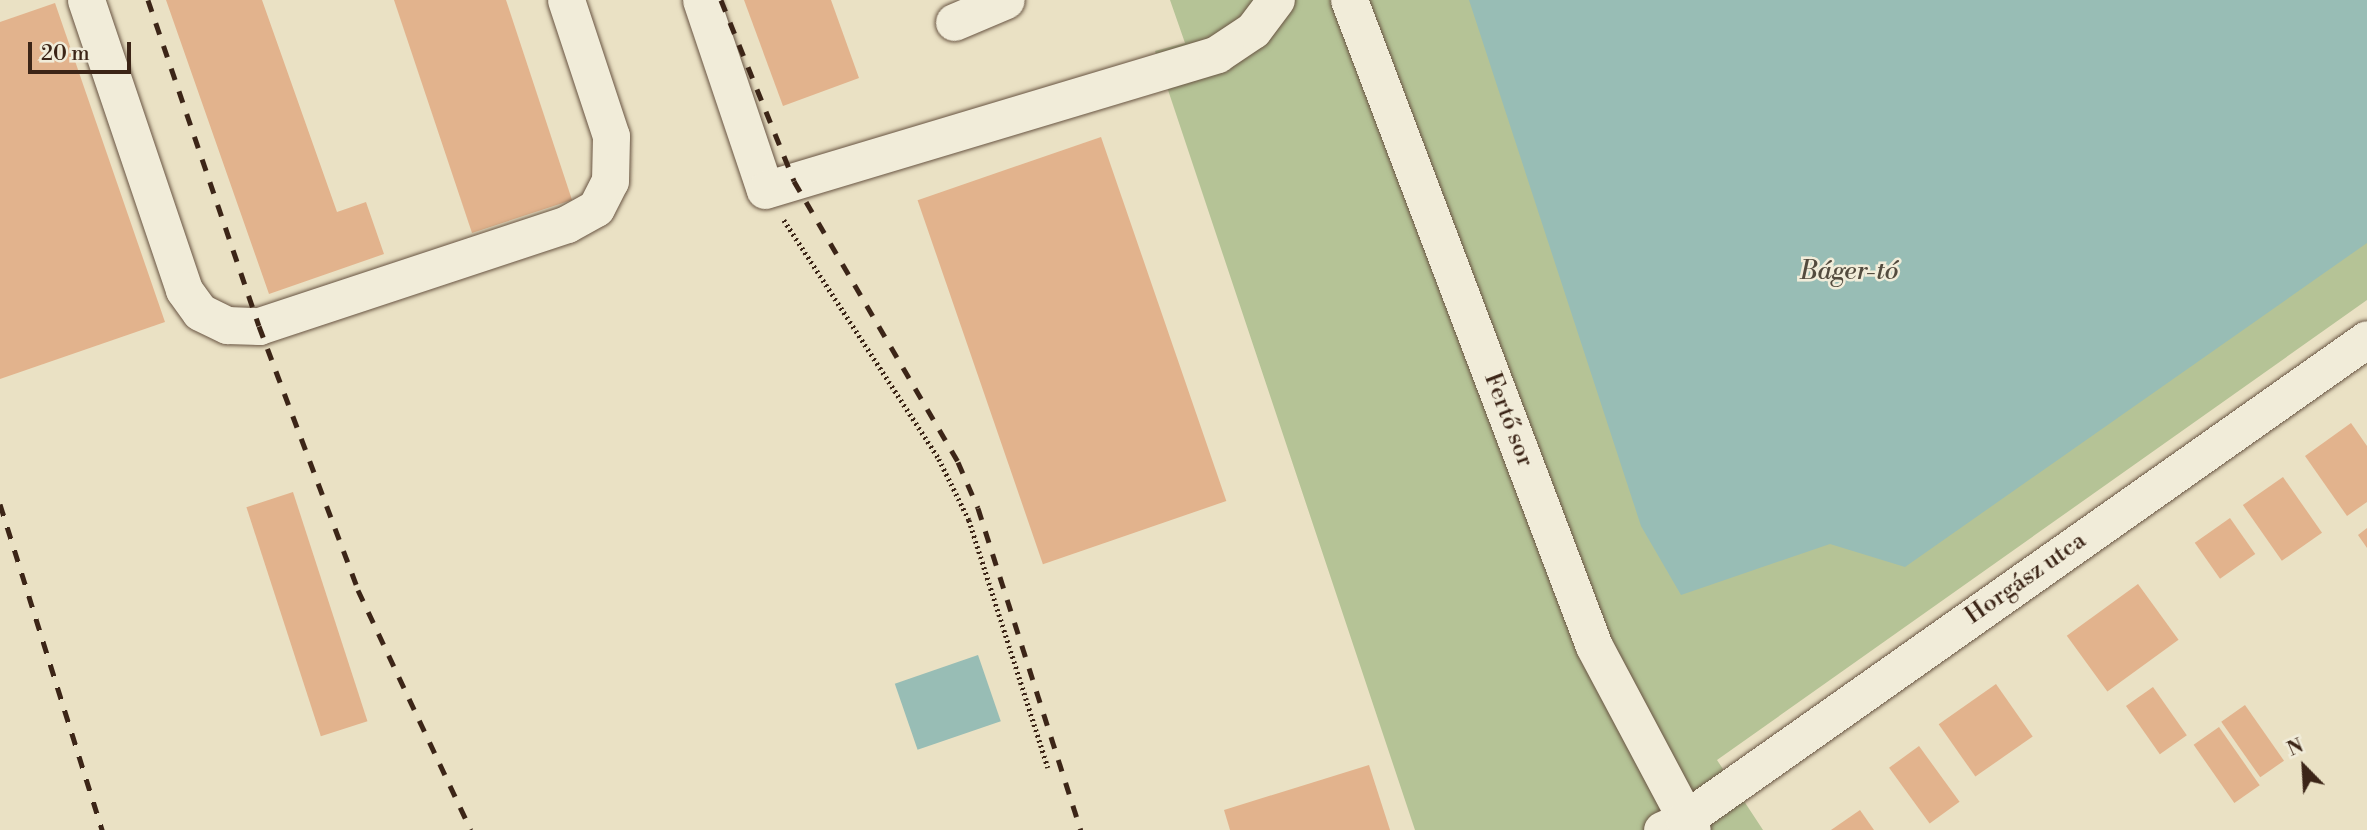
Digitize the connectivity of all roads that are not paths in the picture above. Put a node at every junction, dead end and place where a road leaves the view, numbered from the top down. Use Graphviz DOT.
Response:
graph roads {
  1 [pos="86,0"];
  2 [pos="566,0"];
  3 [pos="701,0"];
  4 [pos="1006,0"];
  5 [pos="1276,0"];
  6 [pos="1349,0"];
  7 [pos="954,22"];
  8 [pos="2367,339"];
  9 [pos="1679,827"];
  1 -- 2 [label="street"];
  3 -- 5 [label="street"];
  4 -- 7 [label="street"];
  6 -- 9 [label="street, Fertő sor"];
  8 -- 9 [label="street, Horgász utca"];
}
